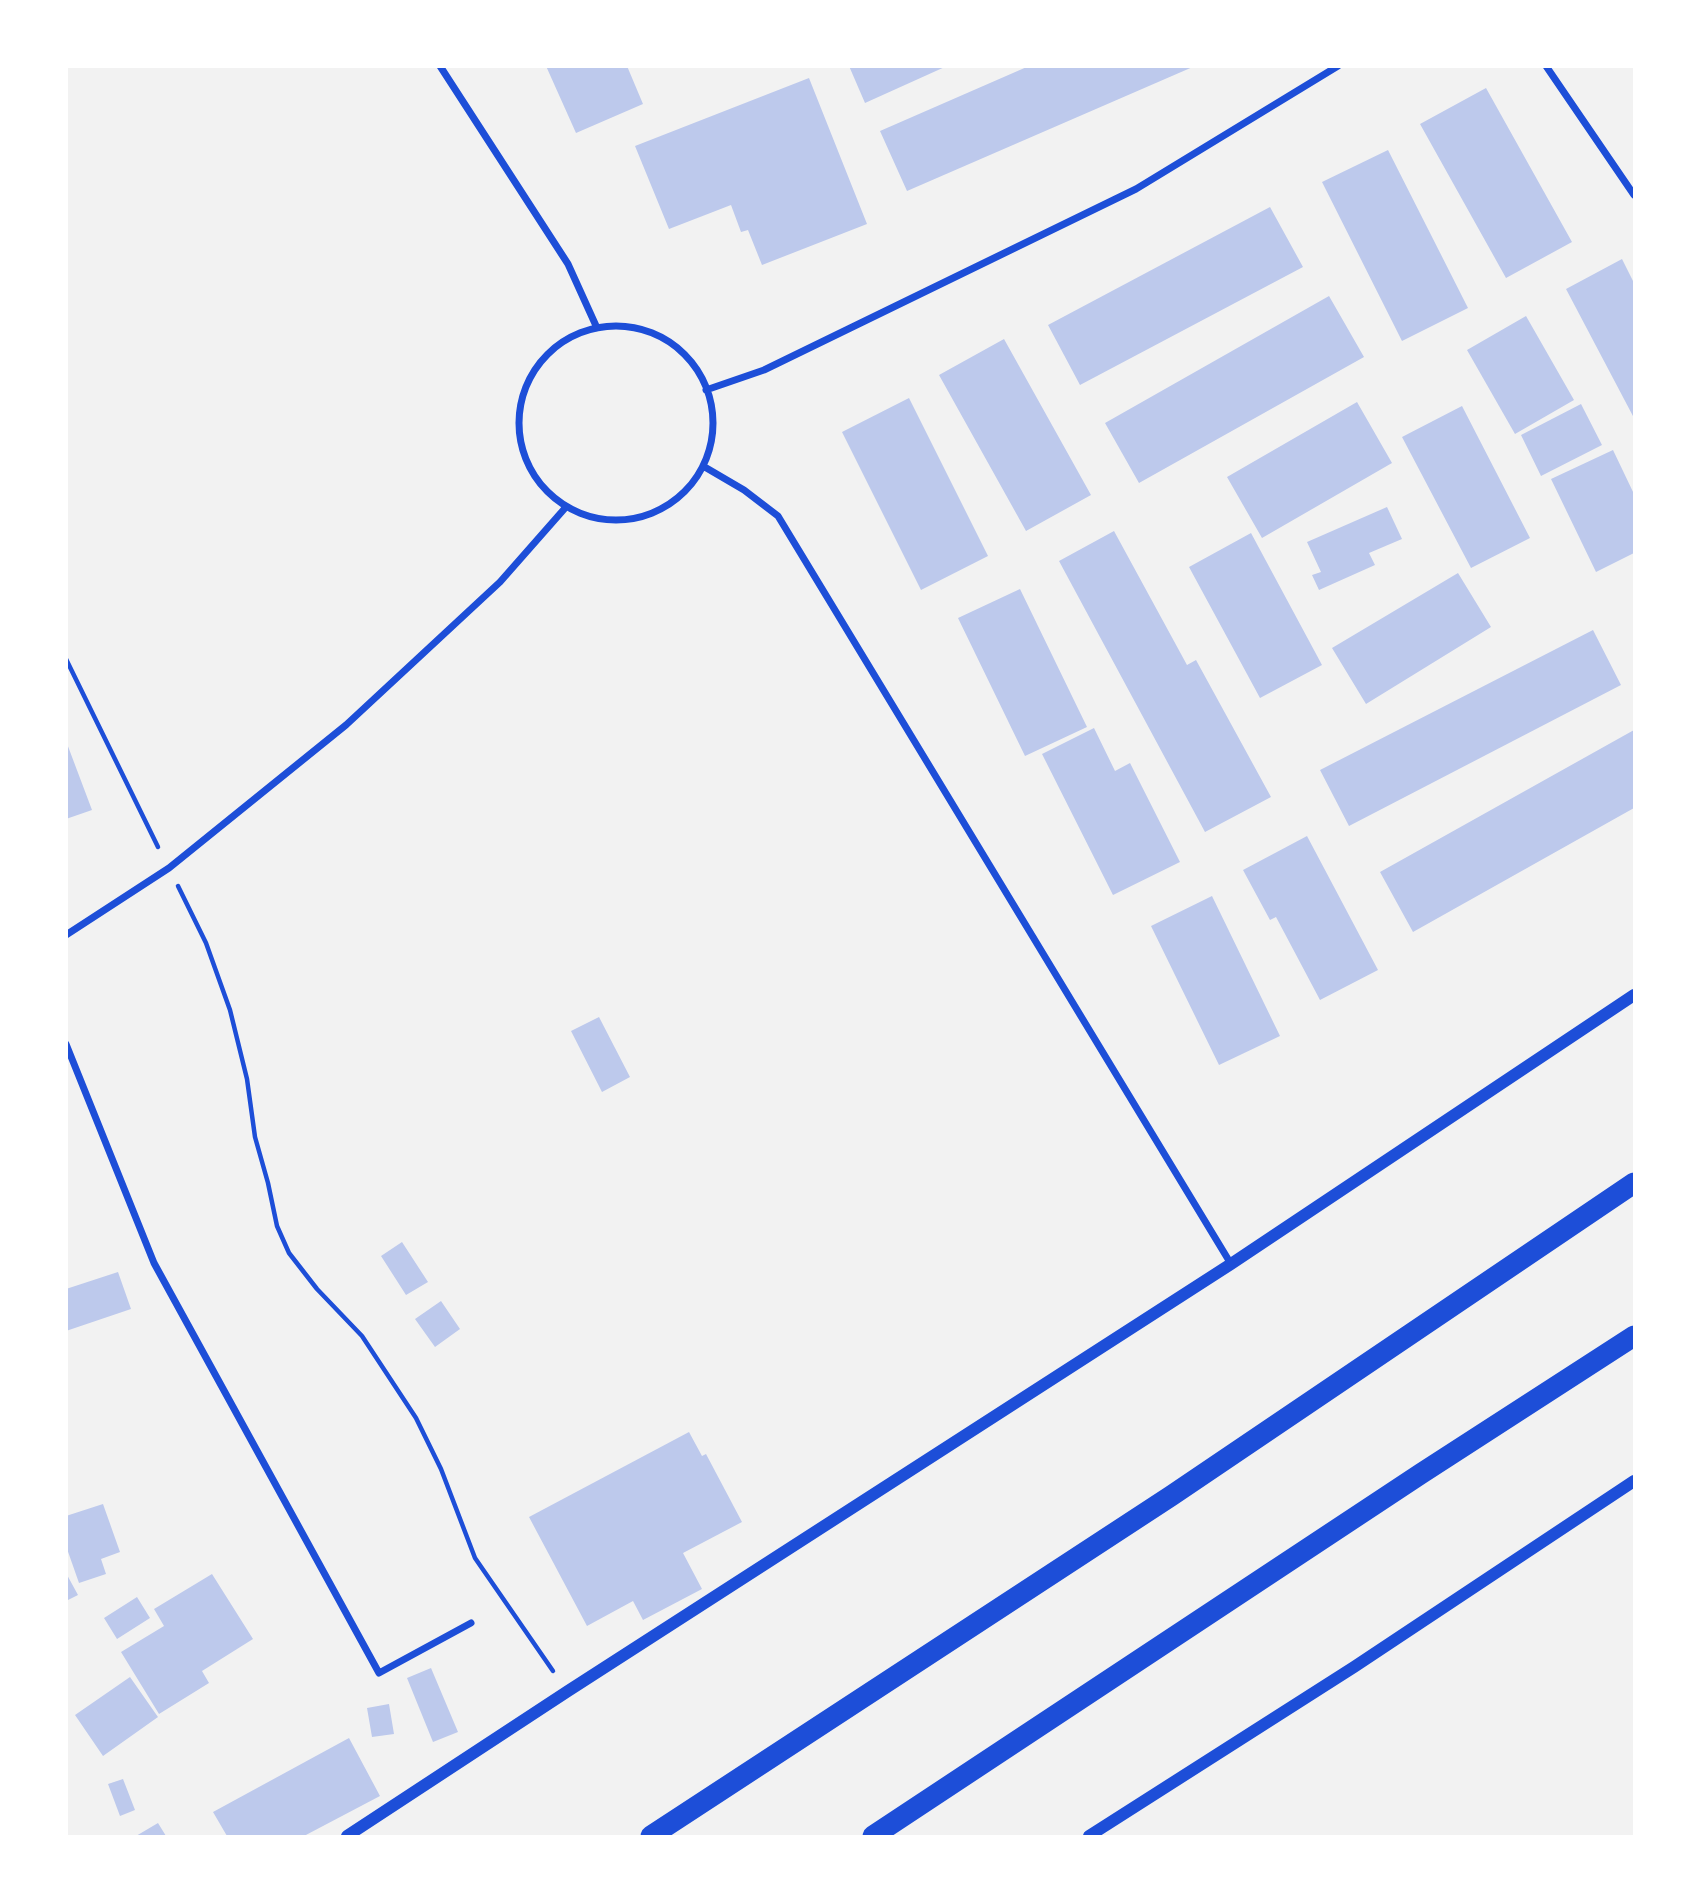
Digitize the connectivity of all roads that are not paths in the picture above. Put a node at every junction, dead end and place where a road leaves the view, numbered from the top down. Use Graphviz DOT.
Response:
graph roads {
  1 [pos="440,66"];
  2 [pos="1338,66"];
  3 [pos="1546,66"];
  4 [pos="1634,195"];
  5 [pos="597,328"];
  6 [pos="706,390"];
  7 [pos="703,466"];
  8 [pos="566,507"];
  9 [pos="66,935"];
  10 [pos="1634,995"];
  11 [pos="66,1044"];
  12 [pos="1634,1183"];
  13 [pos="1231,1264"];
  14 [pos="1634,1336"];
  15 [pos="1634,1481"];
  16 [pos="471,1623"];
  17 [pos="347,1836"];
  18 [pos="651,1836"];
  19 [pos="873,1836"];
  20 [pos="1089,1836"];
  1 -- 5 [label="street"];
  2 -- 6 [label="street"];
  3 -- 4 [label="street"];
  5 -- 6 [label="street"];
  5 -- 8 [label="street"];
  6 -- 7 [label="street"];
  7 -- 8 [label="street"];
  7 -- 13 [label="street"];
  8 -- 9 [label="street"];
  10 -- 13 [label="street"];
  11 -- 16 [label="street"];
  12 -- 18 [label="highway"];
  13 -- 17 [label="street"];
  14 -- 19 [label="highway"];
  15 -- 20 [label="street"];
}
